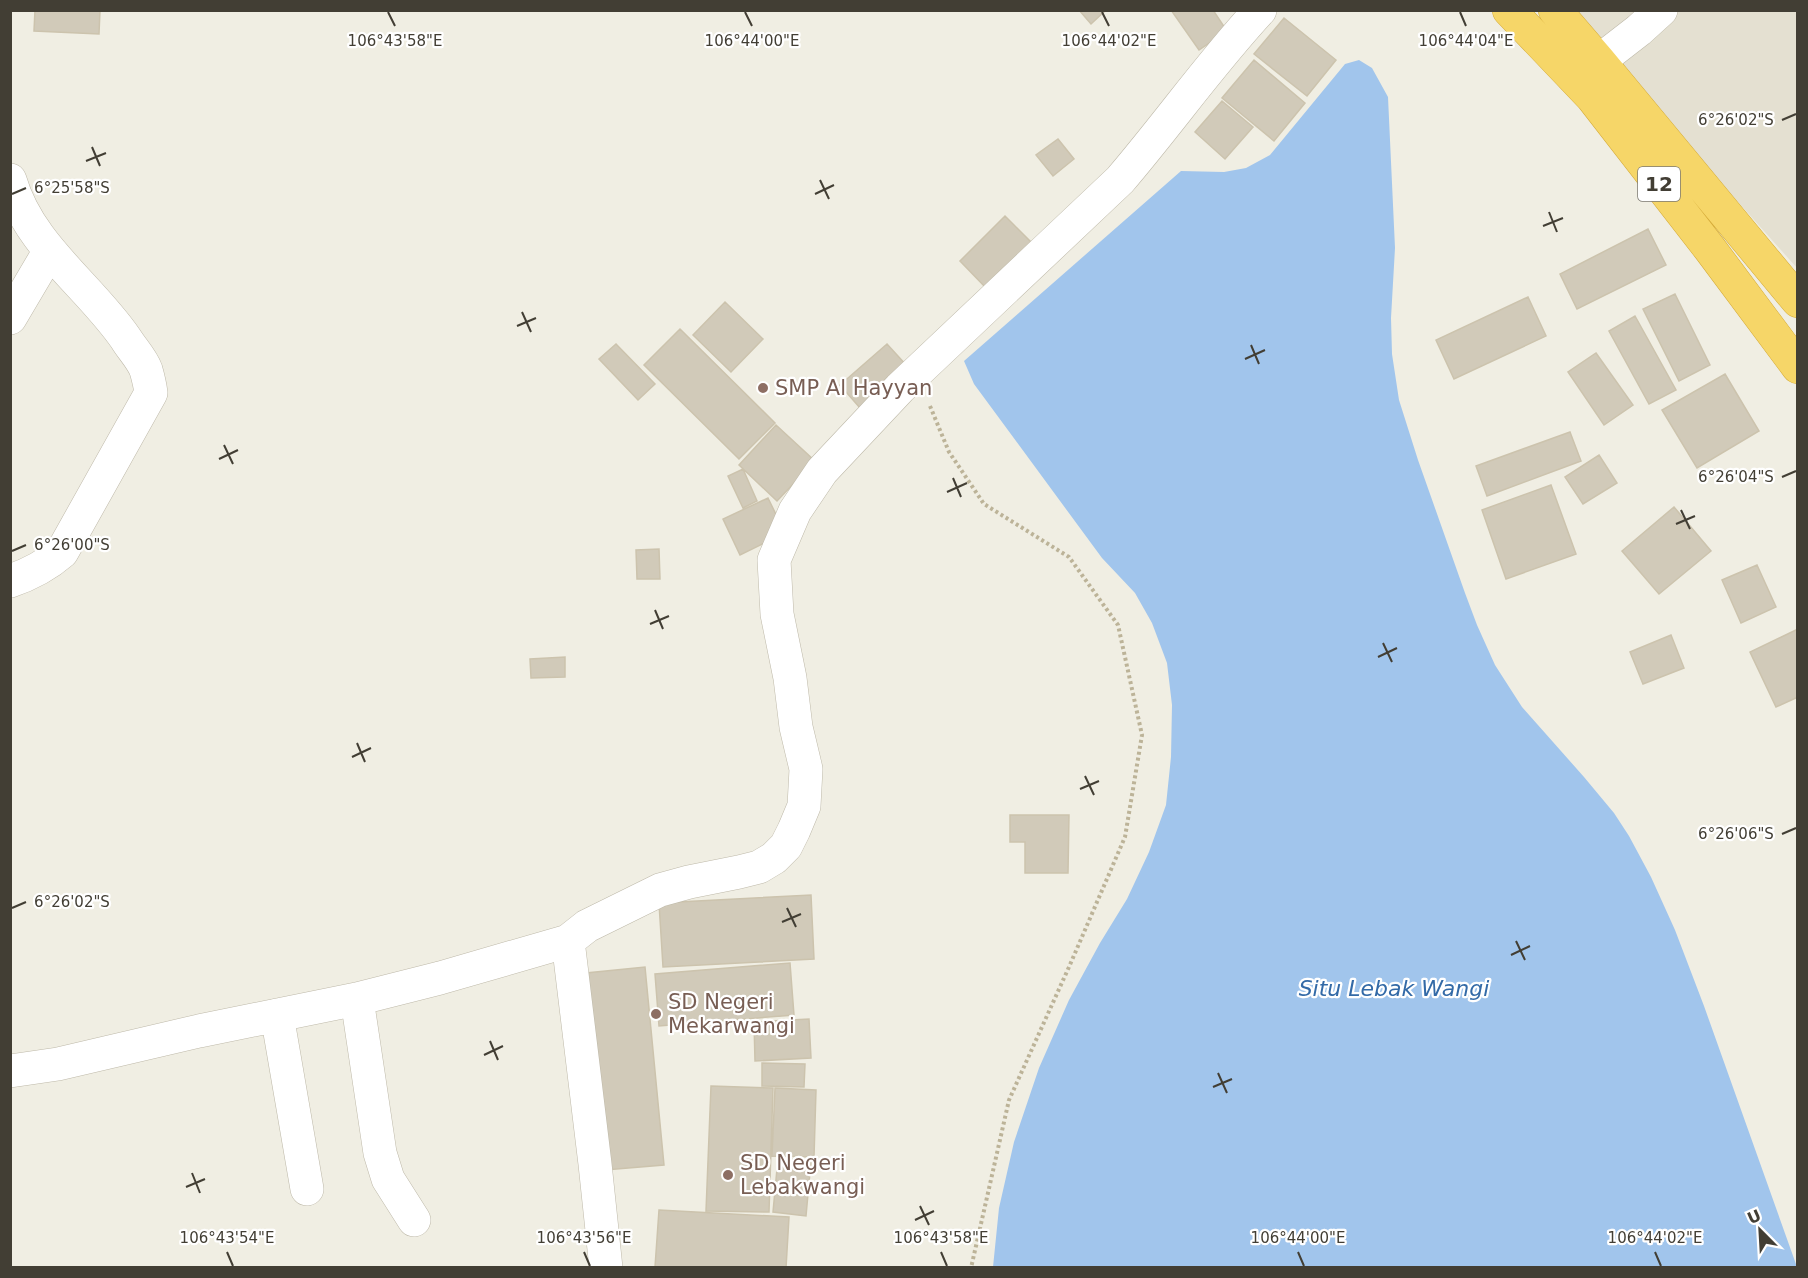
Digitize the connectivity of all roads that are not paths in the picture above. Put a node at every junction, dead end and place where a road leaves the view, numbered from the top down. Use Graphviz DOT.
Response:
graph roads {
  1 [pos="1509,10"];
  2 [pos="1555,10"];
  3 [pos="1661,10"];
  4 [pos="1256,14"];
  5 [pos="1599,61"];
  6 [pos="10,180"];
  7 [pos="49,252"];
  8 [pos="1797,301"];
  9 [pos="10,318"];
  10 [pos="1797,367"];
  11 [pos="10,581"];
  12 [pos="568,941"];
  13 [pos="357,999"];
  14 [pos="277,1015"];
  15 [pos="10,1071"];
  16 [pos="307,1188"];
  17 [pos="414,1220"];
  18 [pos="606,1268"];
  1 -- 10 [label="highway, 12"];
  2 -- 5 [label="highway, 12"];
  3 -- 5 [label="street"];
  4 -- 12 [label="street"];
  5 -- 8 [label="highway, 12"];
  6 -- 7 [label="street"];
  7 -- 9 [label="street"];
  7 -- 11 [label="street"];
  12 -- 13 [label="street"];
  12 -- 18 [label="street"];
  13 -- 14 [label="street"];
  13 -- 17 [label="street"];
  14 -- 15 [label="street"];
  14 -- 16 [label="street"];
}
